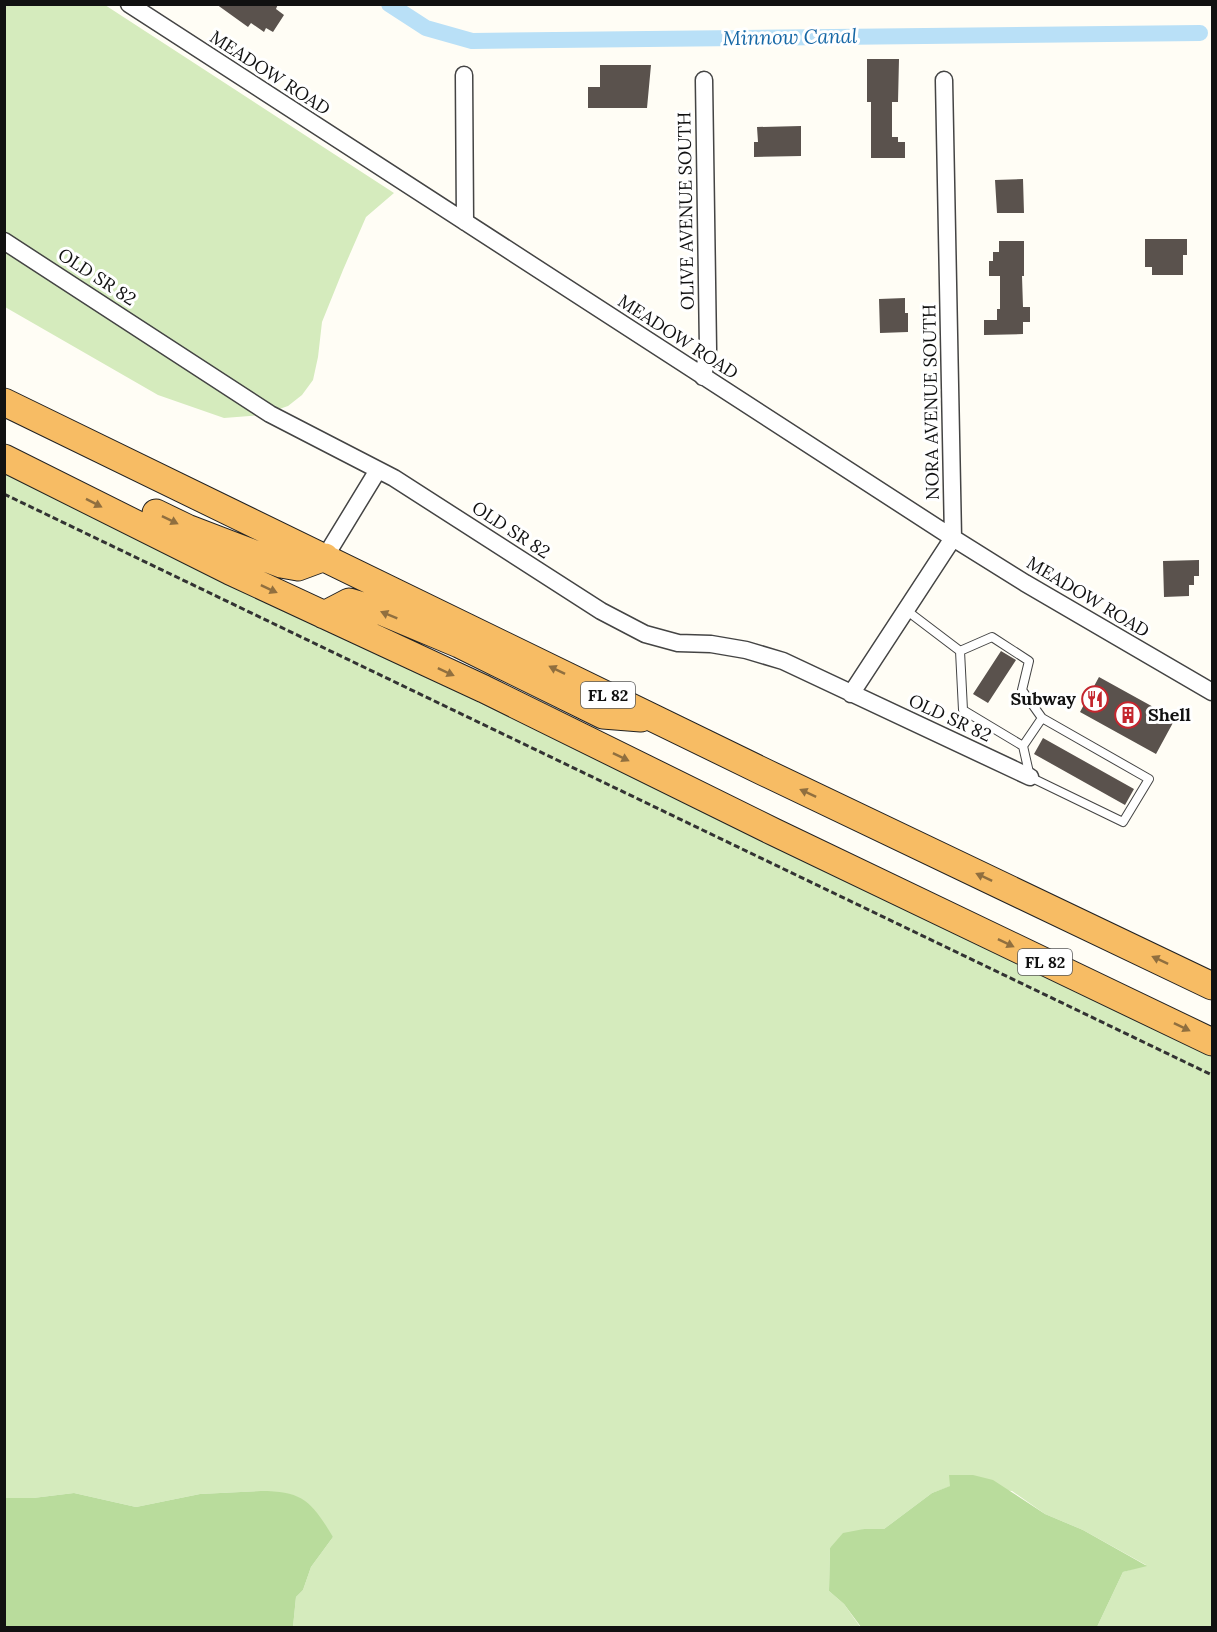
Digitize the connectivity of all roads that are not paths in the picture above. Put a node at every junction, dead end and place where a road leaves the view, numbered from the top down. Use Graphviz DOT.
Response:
graph roads {
  1 [pos="129,4"];
  2 [pos="464,75"];
  3 [pos="704,80"];
  4 [pos="944,80"];
  5 [pos="465,222"];
  6 [pos="4,241"];
  7 [pos="703,377"];
  8 [pos="4,402"];
  9 [pos="4,439"];
  10 [pos="4,458"];
  11 [pos="378,470"];
  12 [pos="953,538"];
  13 [pos="325,557"];
  14 [pos="906,610"];
  15 [pos="324,615"];
  16 [pos="960,651"];
  17 [pos="1212,692"];
  18 [pos="850,694"];
  19 [pos="1042,718"];
  20 [pos="657,719"];
  21 [pos="1023,746"];
  22 [pos="1030,777"];
  23 [pos="1212,986"];
  24 [pos="1212,1042"];
  1 -- 5 [label="street, MEADOW ROAD"];
  2 -- 5 [label="street"];
  3 -- 7 [label="street, OLIVE AVENUE SOUTH"];
  4 -- 12 [label="street, NORA AVENUE SOUTH"];
  5 -- 7 [label="street, MEADOW ROAD"];
  6 -- 11 [label="street, OLD SR 82"];
  7 -- 12 [label="street, MEADOW ROAD"];
  8 -- 13 [label="highway, FL 82"];
  9 -- 13 [label="highway, one-way"];
  10 -- 15 [label="highway, FL 82, one-way"];
  11 -- 13 [label="street"];
  11 -- 18 [label="street, OLD SR 82"];
  12 -- 14 [label="street"];
  12 -- 17 [label="street, MEADOW ROAD"];
  20 -- 13 [label="highway, FL 82, one-way"];
  14 -- 16 [label="lane"];
  14 -- 18 [label="street"];
  20 -- 15 [label="highway, one-way"];
  15 -- 24 [label="highway, FL 82, one-way"];
  16 -- 19 [label="lane"];
  16 -- 21 [label="lane"];
  18 -- 22 [label="street, OLD SR 82"];
  19 -- 21 [label="lane"];
  19 -- 22 [label="lane"];
  23 -- 20 [label="highway, FL 82, one-way"];
  21 -- 22 [label="lane"];
}
